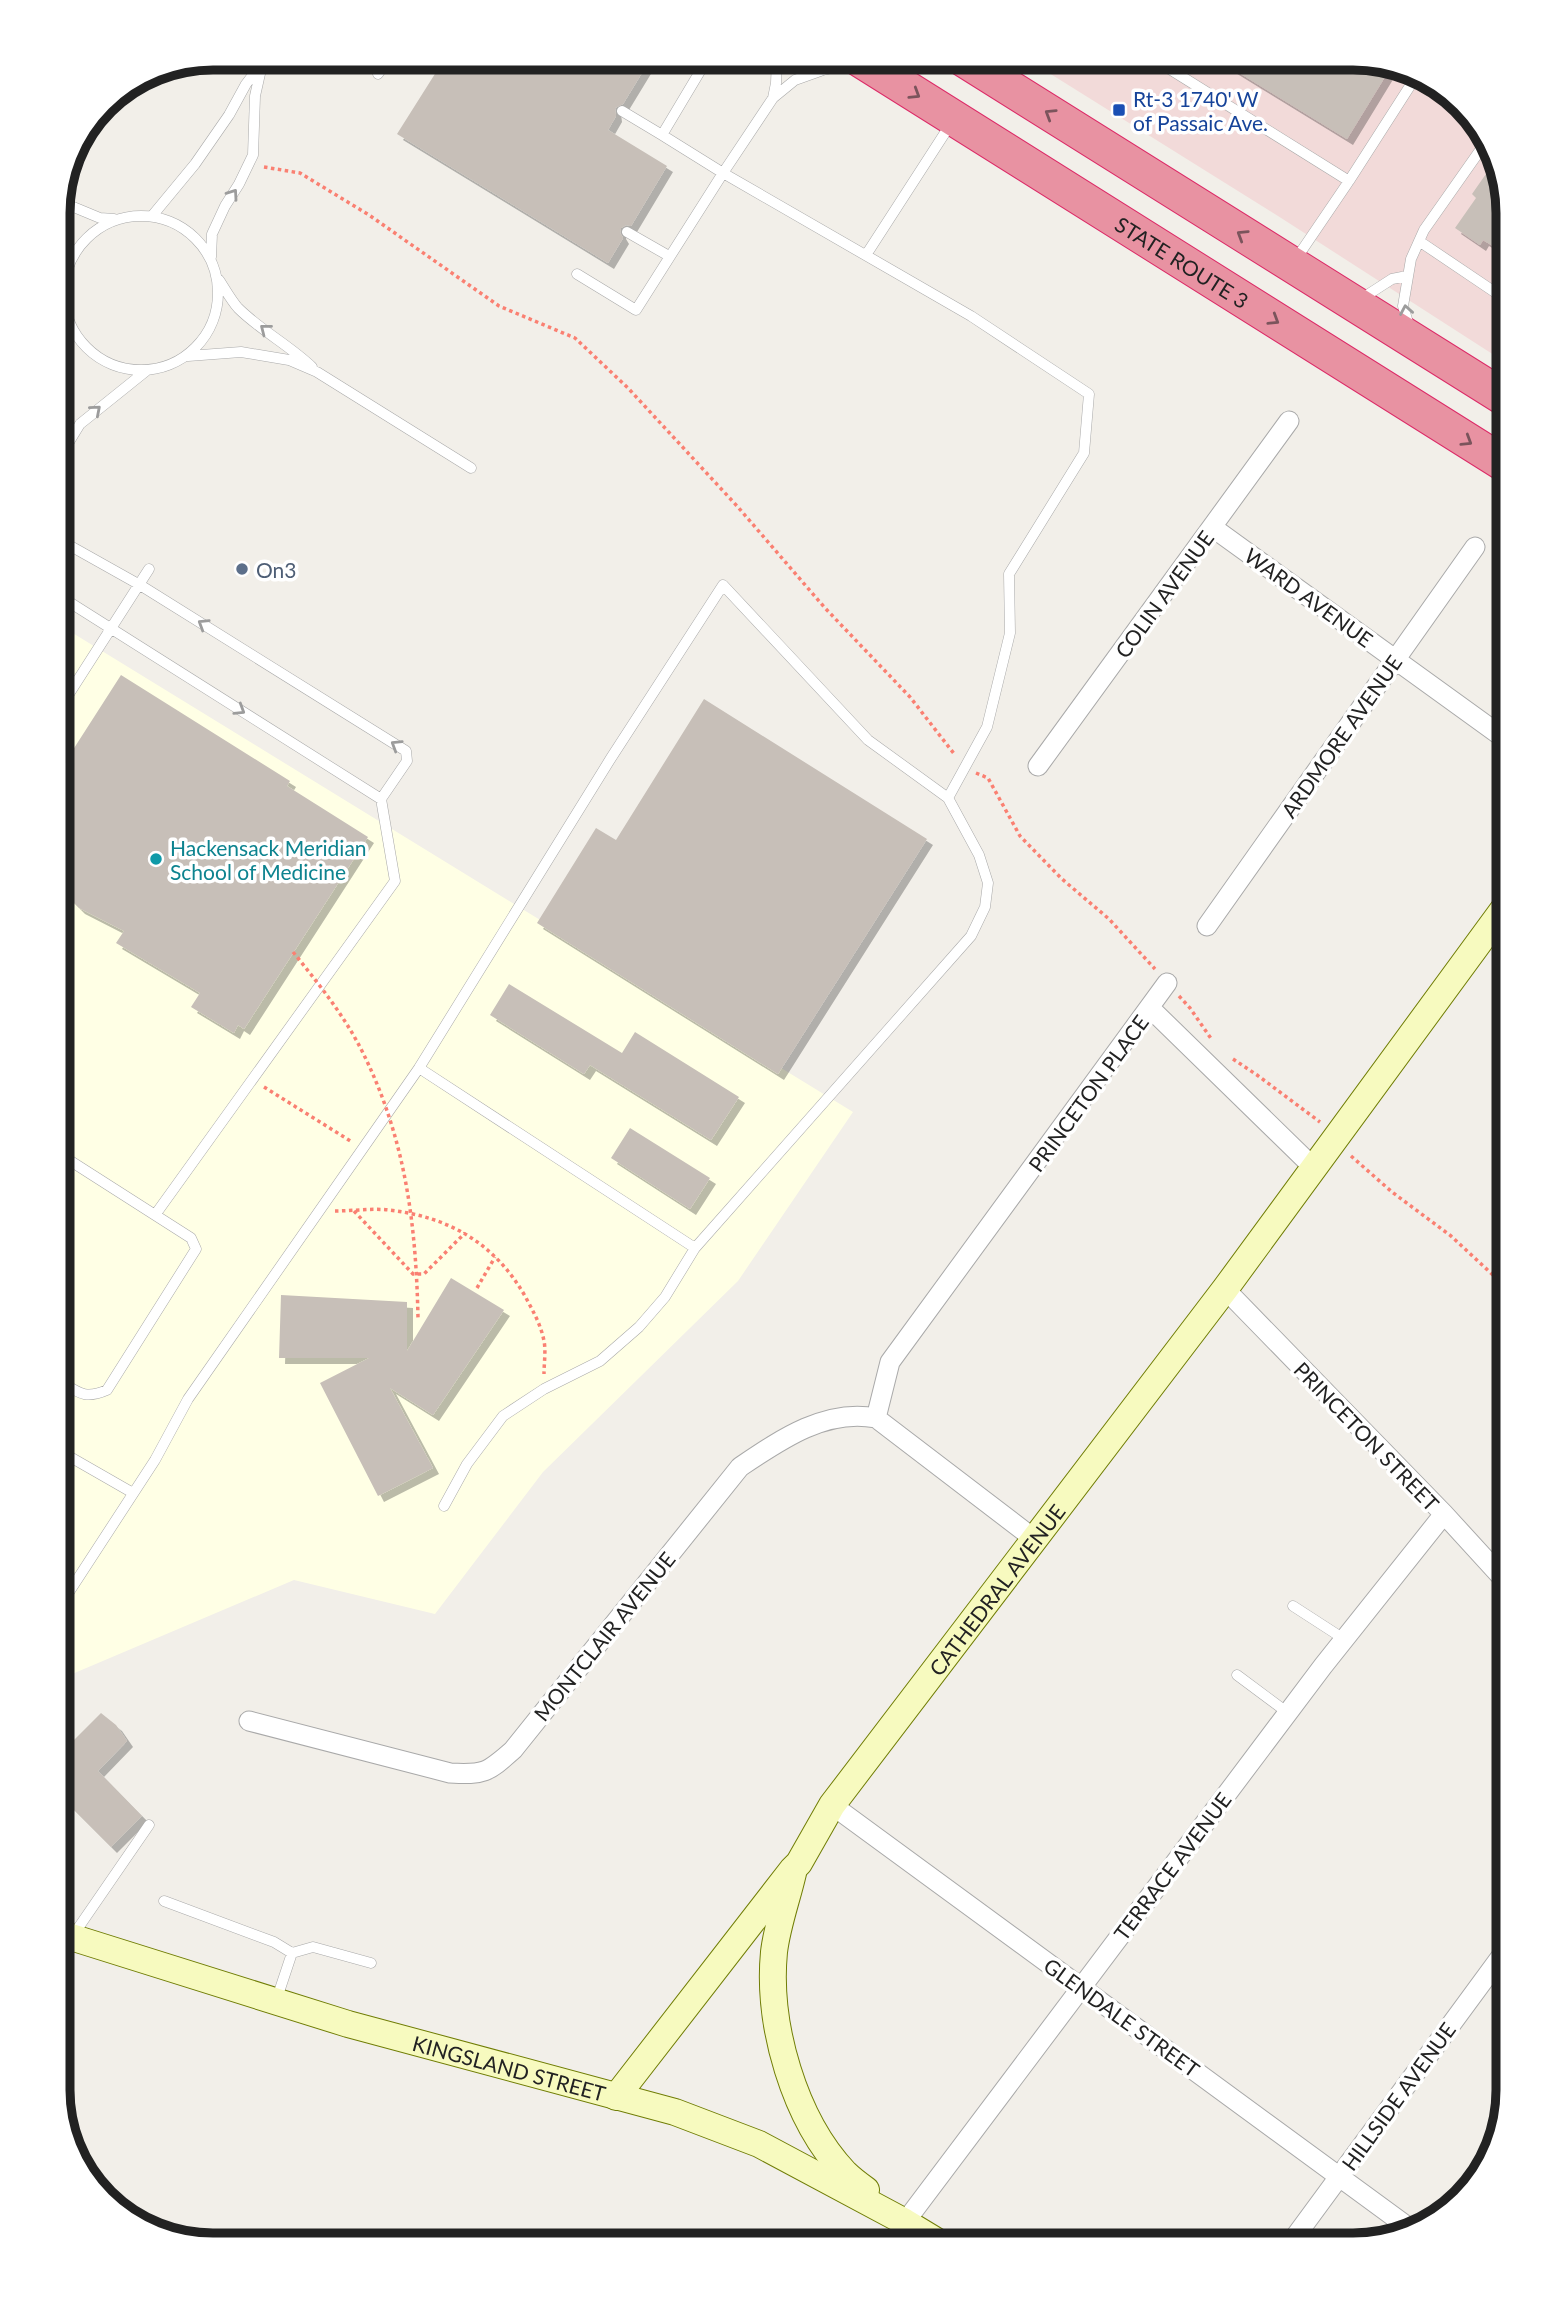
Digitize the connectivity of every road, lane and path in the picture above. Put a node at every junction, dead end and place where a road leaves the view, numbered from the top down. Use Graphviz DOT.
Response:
graph roads {
  1 [pos="257,70"];
  2 [pos="262,70"];
  3 [pos="380,70"];
  4 [pos="701,70"];
  5 [pos="777,70"];
  6 [pos="823,70"];
  7 [pos="877,70"];
  8 [pos="981,70"];
  9 [pos="1171,70"];
  10 [pos="378,74"];
  11 [pos="1412,83"];
  12 [pos="773,98"];
  13 [pos="622,111"];
  14 [pos="954,119"];
  15 [pos="662,135"];
  16 [pos="1481,150"];
  17 [pos="248,165"];
  18 [pos="723,173"];
  19 [pos="1349,181"];
  20 [pos="70,206"];
  21 [pos="152,216"];
  22 [pos="118,219"];
  23 [pos="627,232"];
  24 [pos="1419,241"];
  25 [pos="866,255"];
  26 [pos="669,256"];
  27 [pos="211,257"];
  28 [pos="70,261"];
  29 [pos="1292,266"];
  30 [pos="577,274"];
  31 [pos="1408,276"];
  32 [pos="219,280"];
  33 [pos="1496,292"];
  34 [pos="1353,304"];
  35 [pos="70,323"];
  36 [pos="1415,343"];
  37 [pos="185,356"];
  38 [pos="146,371"];
  39 [pos="317,372"];
  40 [pos="1496,393"];
  41 [pos="1289,421"];
  42 [pos="70,440"];
  43 [pos="1496,458"];
  44 [pos="471,468"];
  45 [pos="1212,527"];
  46 [pos="70,546"];
  47 [pos="1475,547"];
  48 [pos="149,569"];
  49 [pos="140,585"];
  50 [pos="70,602"];
  51 [pos="111,628"];
  52 [pos="1395,659"];
  53 [pos="70,692"];
  54 [pos="1496,732"];
  55 [pos="1038,766"];
  56 [pos="965,768"];
  57 [pos="382,799"];
  58 [pos="948,799"];
  59 [pos="1496,919"];
  60 [pos="1207,926"];
  61 [pos="293,952"];
  62 [pos="1167,983"];
  63 [pos="1150,1008"];
  64 [pos="1213,1041"];
  65 [pos="1230,1058"];
  66 [pos="419,1068"];
  67 [pos="253,1081"];
  68 [pos="1320,1122"];
  69 [pos="363,1149"];
  70 [pos="1350,1155"];
  71 [pos="70,1161"];
  72 [pos="1314,1168"];
  73 [pos="354,1211"];
  74 [pos="319,1212"];
  75 [pos="155,1215"];
  76 [pos="465,1233"];
  77 [pos="695,1248"];
  78 [pos="495,1257"];
  79 [pos="1496,1278"];
  80 [pos="477,1288"];
  81 [pos="1225,1289"];
  82 [pos="418,1318"];
  83 [pos="70,1388"];
  84 [pos="544,1389"];
  85 [pos="876,1418"];
  86 [pos="70,1457"];
  87 [pos="133,1493"];
  88 [pos="444,1507"];
  89 [pos="1444,1514"];
  90 [pos="1033,1538"];
  91 [pos="1496,1571"];
  92 [pos="70,1590"];
  93 [pos="1293,1606"];
  94 [pos="1344,1639"];
  95 [pos="1237,1675"];
  96 [pos="1288,1713"];
  97 [pos="249,1721"];
  98 [pos="832,1805"];
  99 [pos="149,1825"];
  100 [pos="799,1863"];
  101 [pos="164,1901"];
  102 [pos="70,1928"];
  103 [pos="70,1937"];
  104 [pos="292,1953"];
  105 [pos="371,1963"];
  106 [pos="1496,1963"];
  107 [pos="1081,1987"];
  108 [pos="276,2002"];
  109 [pos="615,2097"];
  110 [pos="1339,2177"];
  111 [pos="905,2222"];
  112 [pos="1403,2224"];
  113 [pos="923,2233"];
  114 [pos="1298,2233"];
  1 -- 21 [label="lane"];
  2 -- 17 [label="lane"];
  3 -- 10 [label="lane"];
  4 -- 15 [label="lane"];
  5 -- 12 [label="lane"];
  6 -- 12 [label="lane"];
  7 -- 14 [label="highway, STATE ROUTE 3, one-way"];
  29 -- 8 [label="highway, one-way"];
  9 -- 19 [label="lane"];
  11 -- 19 [label="lane"];
  12 -- 18 [label="lane"];
  13 -- 15 [label="lane"];
  14 -- 25 [label="lane"];
  14 -- 43 [label="highway, STATE ROUTE 3, one-way"];
  15 -- 18 [label="lane"];
  16 -- 24 [label="lane"];
  27 -- 17 [label="lane, one-way"];
  17 -- 56 [label="path"];
  18 -- 25 [label="lane"];
  18 -- 26 [label="lane"];
  19 -- 29 [label="lane"];
  20 -- 22 [label="lane"];
  21 -- 22 [label="lane"];
  21 -- 27 [label="lane"];
  22 -- 28 [label="lane"];
  23 -- 26 [label="lane"];
  24 -- 31 [label="lane"];
  24 -- 33 [label="lane"];
  25 -- 56 [label="lane"];
  26 -- 30 [label="lane"];
  27 -- 32 [label="lane"];
  29 -- 34 [label="highway"];
  31 -- 34 [label="lane"];
  36 -- 31 [label="lane, one-way"];
  32 -- 37 [label="lane"];
  39 -- 32 [label="lane, one-way"];
  34 -- 36 [label="highway"];
  35 -- 38 [label="lane"];
  36 -- 40 [label="highway"];
  37 -- 38 [label="lane"];
  37 -- 39 [label="lane"];
  42 -- 38 [label="lane, one-way"];
  39 -- 44 [label="lane"];
  41 -- 45 [label="street, COLIN AVENUE"];
  45 -- 52 [label="street, WARD AVENUE"];
  45 -- 55 [label="street, COLIN AVENUE"];
  46 -- 49 [label="lane"];
  47 -- 52 [label="street, ARDMORE AVENUE"];
  48 -- 49 [label="lane"];
  49 -- 51 [label="lane"];
  57 -- 49 [label="lane, one-way"];
  50 -- 51 [label="lane"];
  51 -- 53 [label="lane"];
  51 -- 57 [label="lane, one-way"];
  52 -- 54 [label="street, WARD AVENUE"];
  52 -- 60 [label="street, ARDMORE AVENUE"];
  56 -- 58 [label="lane"];
  56 -- 62 [label="path"];
  57 -- 67 [label="lane"];
  58 -- 66 [label="lane"];
  58 -- 77 [label="lane"];
  59 -- 72 [label="main road, CATHEDRAL AVENUE"];
  61 -- 82 [label="path, bridge"];
  62 -- 63 [label="street"];
  62 -- 64 [label="path"];
  63 -- 72 [label="street, PRINCETON PLACE"];
  63 -- 85 [label="street, PRINCETON PLACE"];
  65 -- 68 [label="path"];
  66 -- 69 [label="lane"];
  66 -- 77 [label="lane"];
  67 -- 69 [label="path"];
  67 -- 75 [label="lane"];
  69 -- 74 [label="lane"];
  70 -- 79 [label="path"];
  71 -- 75 [label="lane"];
  72 -- 81 [label="main road, CATHEDRAL AVENUE"];
  73 -- 74 [label="path"];
  73 -- 76 [label="path"];
  73 -- 76 [label="path"];
  74 -- 87 [label="lane"];
  75 -- 83 [label="lane"];
  76 -- 78 [label="path"];
  77 -- 84 [label="lane"];
  78 -- 80 [label="path"];
  78 -- 84 [label="path"];
  81 -- 89 [label="street, PRINCETON STREET"];
  81 -- 90 [label="main road, CATHEDRAL AVENUE"];
  84 -- 88 [label="lane"];
  85 -- 90 [label="street"];
  85 -- 97 [label="street, MONTCLAIR AVENUE"];
  86 -- 87 [label="lane"];
  87 -- 92 [label="lane"];
  89 -- 91 [label="street, PRINCETON STREET"];
  89 -- 94 [label="street, TERRACE AVENUE"];
  90 -- 98 [label="main road, CATHEDRAL AVENUE"];
  93 -- 94 [label="lane"];
  94 -- 96 [label="street, TERRACE AVENUE"];
  95 -- 96 [label="lane"];
  96 -- 107 [label="street, TERRACE AVENUE"];
  98 -- 100 [label="main road, CATHEDRAL AVENUE"];
  98 -- 107 [label="street, GLENDALE STREET"];
  99 -- 102 [label="lane"];
  100 -- 109 [label="main road, CATHEDRAL AVENUE"];
  100 -- 111 [label="main road"];
  101 -- 104 [label="lane"];
  103 -- 108 [label="main road, KINGSLAND STREET"];
  104 -- 105 [label="lane"];
  104 -- 108 [label="lane"];
  106 -- 110 [label="street, HILLSIDE AVENUE"];
  107 -- 110 [label="street, GLENDALE STREET"];
  107 -- 111 [label="street, TERRACE AVENUE"];
  108 -- 109 [label="main road, KINGSLAND STREET"];
  109 -- 111 [label="main road, KINGSLAND STREET"];
  110 -- 112 [label="street, GLENDALE STREET"];
  110 -- 114 [label="street, HILLSIDE AVENUE"];
  111 -- 113 [label="main road, KINGSLAND STREET"];
}
